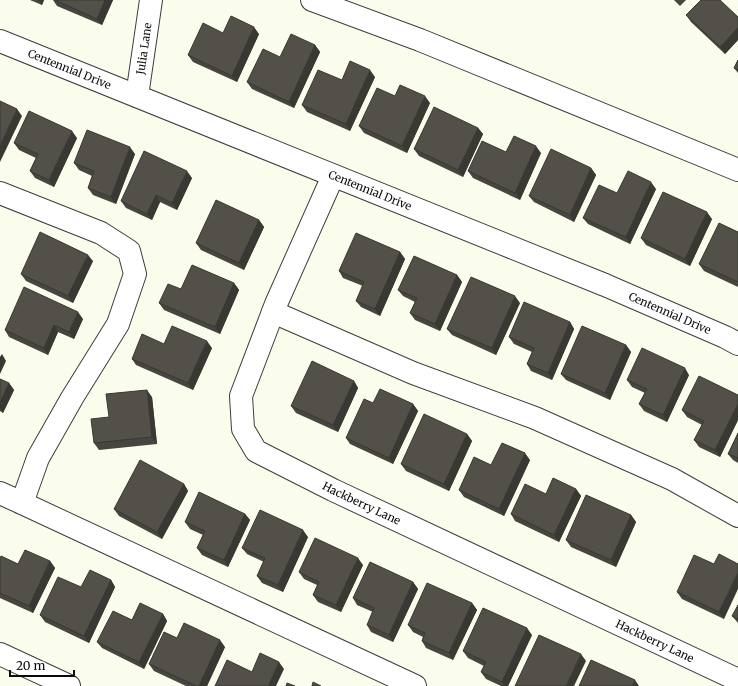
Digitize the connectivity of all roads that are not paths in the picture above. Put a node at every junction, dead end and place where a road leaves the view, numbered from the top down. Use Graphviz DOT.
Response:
graph roads {
  1 [pos="151,0"];
  2 [pos="312,0"];
  3 [pos="0,41"];
  4 [pos="137,96"];
  5 [pos="738,170"];
  6 [pos="333,176"];
  7 [pos="0,193"];
  8 [pos="273,312"];
  9 [pos="738,344"];
  10 [pos="0,493"];
  11 [pos="22,503"];
  12 [pos="738,516"];
  13 [pos="0,654"];
  14 [pos="738,680"];
  15 [pos="69,686"];
  16 [pos="415,686"];
  1 -- 4 [label="street, Julia Lane"];
  2 -- 5 [label="street"];
  3 -- 4 [label="street, Centennial Drive"];
  4 -- 6 [label="street, Centennial Drive"];
  6 -- 8 [label="street, Hackberry Lane"];
  6 -- 9 [label="street, Centennial Drive"];
  7 -- 11 [label="street"];
  8 -- 12 [label="street"];
  8 -- 14 [label="street, Hackberry Lane"];
  10 -- 11 [label="street"];
  11 -- 16 [label="street"];
  13 -- 15 [label="street"];
}
